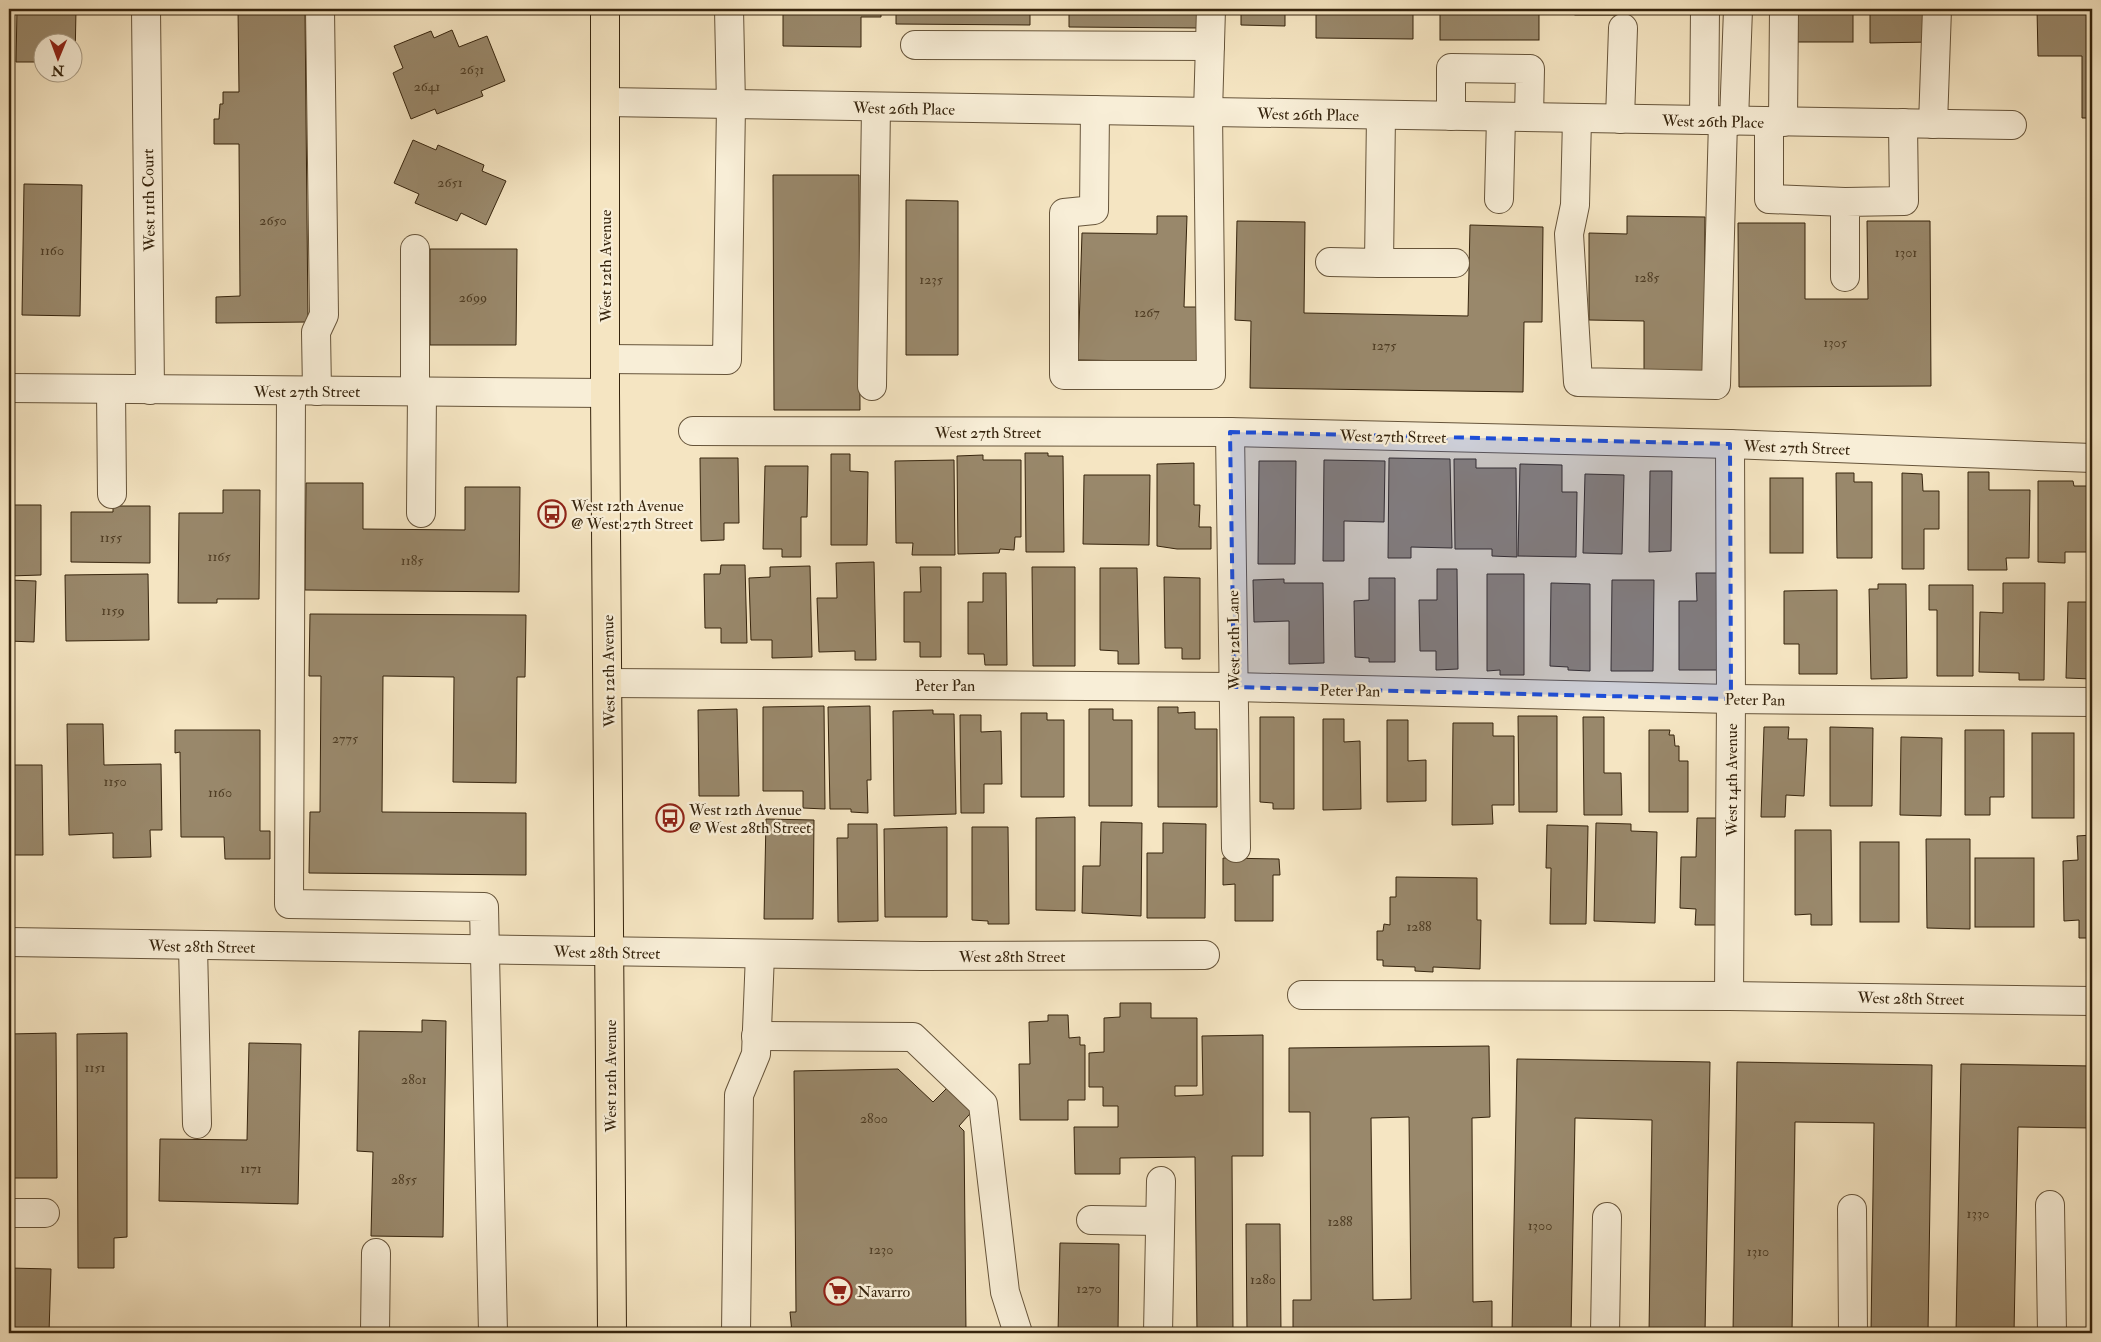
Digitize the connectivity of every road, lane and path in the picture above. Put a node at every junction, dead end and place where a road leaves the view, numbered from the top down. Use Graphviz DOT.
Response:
graph roads {
  1 [pos="146,9"];
  2 [pos="320,9"];
  3 [pos="605,9"];
  4 [pos="729,9"];
  5 [pos="1211,9"];
  6 [pos="1705,9"];
  7 [pos="1738,9"];
  8 [pos="1784,9"];
  9 [pos="1938,9"];
  10 [pos="1623,28"];
  11 [pos="915,45"];
  12 [pos="1210,46"];
  13 [pos="605,102"];
  14 [pos="731,105"];
  15 [pos="876,107"];
  16 [pos="1095,110"];
  17 [pos="1208,112"];
  18 [pos="1381,115"];
  19 [pos="1451,116"];
  20 [pos="1501,117"];
  21 [pos="1529,117"];
  22 [pos="1577,118"];
  23 [pos="1620,119"];
  24 [pos="1720,121"];
  25 [pos="1776,122"];
  26 [pos="1903,123"];
  27 [pos="1933,124"];
  28 [pos="2012,125"];
  29 [pos="1499,199"];
  30 [pos="1844,202"];
  31 [pos="415,249"];
  32 [pos="1330,262"];
  33 [pos="1379,263"];
  34 [pos="1455,263"];
  35 [pos="1846,277"];
  36 [pos="605,359"];
  37 [pos="872,386"];
  38 [pos="9,388"];
  39 [pos="111,390"];
  40 [pos="150,390"];
  41 [pos="304,391"];
  42 [pos="418,392"];
  43 [pos="604,393"];
  44 [pos="693,432"];
  45 [pos="1230,432"];
  46 [pos="1730,444"];
  47 [pos="2092,458"];
  48 [pos="112,494"];
  49 [pos="421,513"];
  50 [pos="608,683"];
  51 [pos="1234,687"];
  52 [pos="1731,699"];
  53 [pos="2092,702"];
  54 [pos="1236,848"];
  55 [pos="9,942"];
  56 [pos="193,946"];
  57 [pos="486,950"];
  58 [pos="610,952"];
  59 [pos="760,954"];
  60 [pos="1204,955"];
  61 [pos="1302,995"];
  62 [pos="1729,996"];
  63 [pos="2092,1001"];
  64 [pos="756,1036"];
  65 [pos="197,1124"];
  66 [pos="1161,1181"];
  67 [pos="2050,1205"];
  68 [pos="1852,1209"];
  69 [pos="46,1213"];
  70 [pos="9,1214"];
  71 [pos="1607,1217"];
  72 [pos="1091,1220"];
  73 [pos="1160,1221"];
  74 [pos="376,1253"];
  75 [pos="375,1333"];
  76 [pos="493,1333"];
  77 [pos="612,1333"];
  78 [pos="736,1333"];
  79 [pos="1018,1333"];
  80 [pos="1158,1333"];
  81 [pos="1605,1333"];
  82 [pos="1853,1333"];
  83 [pos="2052,1333"];
  1 -- 40 [label="street, West 11th Court"];
  2 -- 41 [label="street"];
  3 -- 13 [label="main road, West 12th Avenue"];
  4 -- 14 [label="street"];
  5 -- 12 [label="street"];
  6 -- 24 [label="street"];
  7 -- 24 [label="street"];
  8 -- 25 [label="street"];
  9 -- 27 [label="street"];
  10 -- 23 [label="street"];
  11 -- 12 [label="street"];
  12 -- 17 [label="street"];
  13 -- 14 [label="street, West 26th Place"];
  13 -- 36 [label="main road, West 12th Avenue"];
  14 -- 15 [label="street, West 26th Place"];
  14 -- 36 [label="street"];
  15 -- 16 [label="street, West 26th Place"];
  15 -- 37 [label="street"];
  16 -- 17 [label="street, West 26th Place"];
  16 -- 17 [label="street"];
  17 -- 18 [label="street, West 26th Place"];
  18 -- 19 [label="street, West 26th Place"];
  18 -- 33 [label="street"];
  19 -- 20 [label="street, West 26th Place"];
  19 -- 21 [label="street"];
  20 -- 21 [label="street, West 26th Place"];
  20 -- 29 [label="street"];
  21 -- 22 [label="street, West 26th Place"];
  22 -- 23 [label="street, West 26th Place"];
  22 -- 24 [label="street"];
  23 -- 24 [label="street, West 26th Place"];
  24 -- 25 [label="street, West 26th Place"];
  25 -- 26 [label="street, West 26th Place"];
  25 -- 30 [label="street"];
  26 -- 27 [label="street, West 26th Place"];
  26 -- 30 [label="street"];
  27 -- 28 [label="street, West 26th Place"];
  30 -- 35 [label="street"];
  31 -- 42 [label="street"];
  32 -- 33 [label="street"];
  33 -- 34 [label="street"];
  36 -- 43 [label="main road, West 12th Avenue"];
  38 -- 39 [label="street, West 27th Street"];
  39 -- 40 [label="street, West 27th Street"];
  39 -- 48 [label="street"];
  40 -- 41 [label="street, West 27th Street"];
  41 -- 42 [label="street, West 27th Street"];
  41 -- 57 [label="street"];
  42 -- 43 [label="street, West 27th Street"];
  42 -- 49 [label="street"];
  43 -- 50 [label="main road, West 12th Avenue"];
  44 -- 45 [label="street, West 27th Street"];
  45 -- 46 [label="street, West 27th Street"];
  45 -- 51 [label="street, West 12th Lane"];
  46 -- 47 [label="street, West 27th Street"];
  46 -- 52 [label="street, West 14th Avenue"];
  50 -- 51 [label="street, Peter Pan"];
  50 -- 58 [label="main road, West 12th Avenue"];
  51 -- 52 [label="street, Peter Pan"];
  51 -- 54 [label="street, West 12th Lane"];
  52 -- 53 [label="street, Peter Pan"];
  52 -- 62 [label="street, West 14th Avenue"];
  55 -- 56 [label="street, West 28th Street"];
  56 -- 57 [label="street, West 28th Street"];
  56 -- 65 [label="street"];
  57 -- 58 [label="street, West 28th Street"];
  57 -- 76 [label="street"];
  58 -- 59 [label="street, West 28th Street"];
  58 -- 77 [label="main road, West 12th Avenue"];
  59 -- 60 [label="street, West 28th Street"];
  59 -- 64 [label="street"];
  61 -- 62 [label="street, West 28th Street"];
  62 -- 63 [label="street, West 28th Street"];
  64 -- 78 [label="street"];
  64 -- 79 [label="street"];
  66 -- 73 [label="street"];
  67 -- 83 [label="street"];
  68 -- 82 [label="street"];
  69 -- 70 [label="street"];
  71 -- 81 [label="street"];
  72 -- 73 [label="street"];
  73 -- 80 [label="street"];
  74 -- 75 [label="street"];
}
